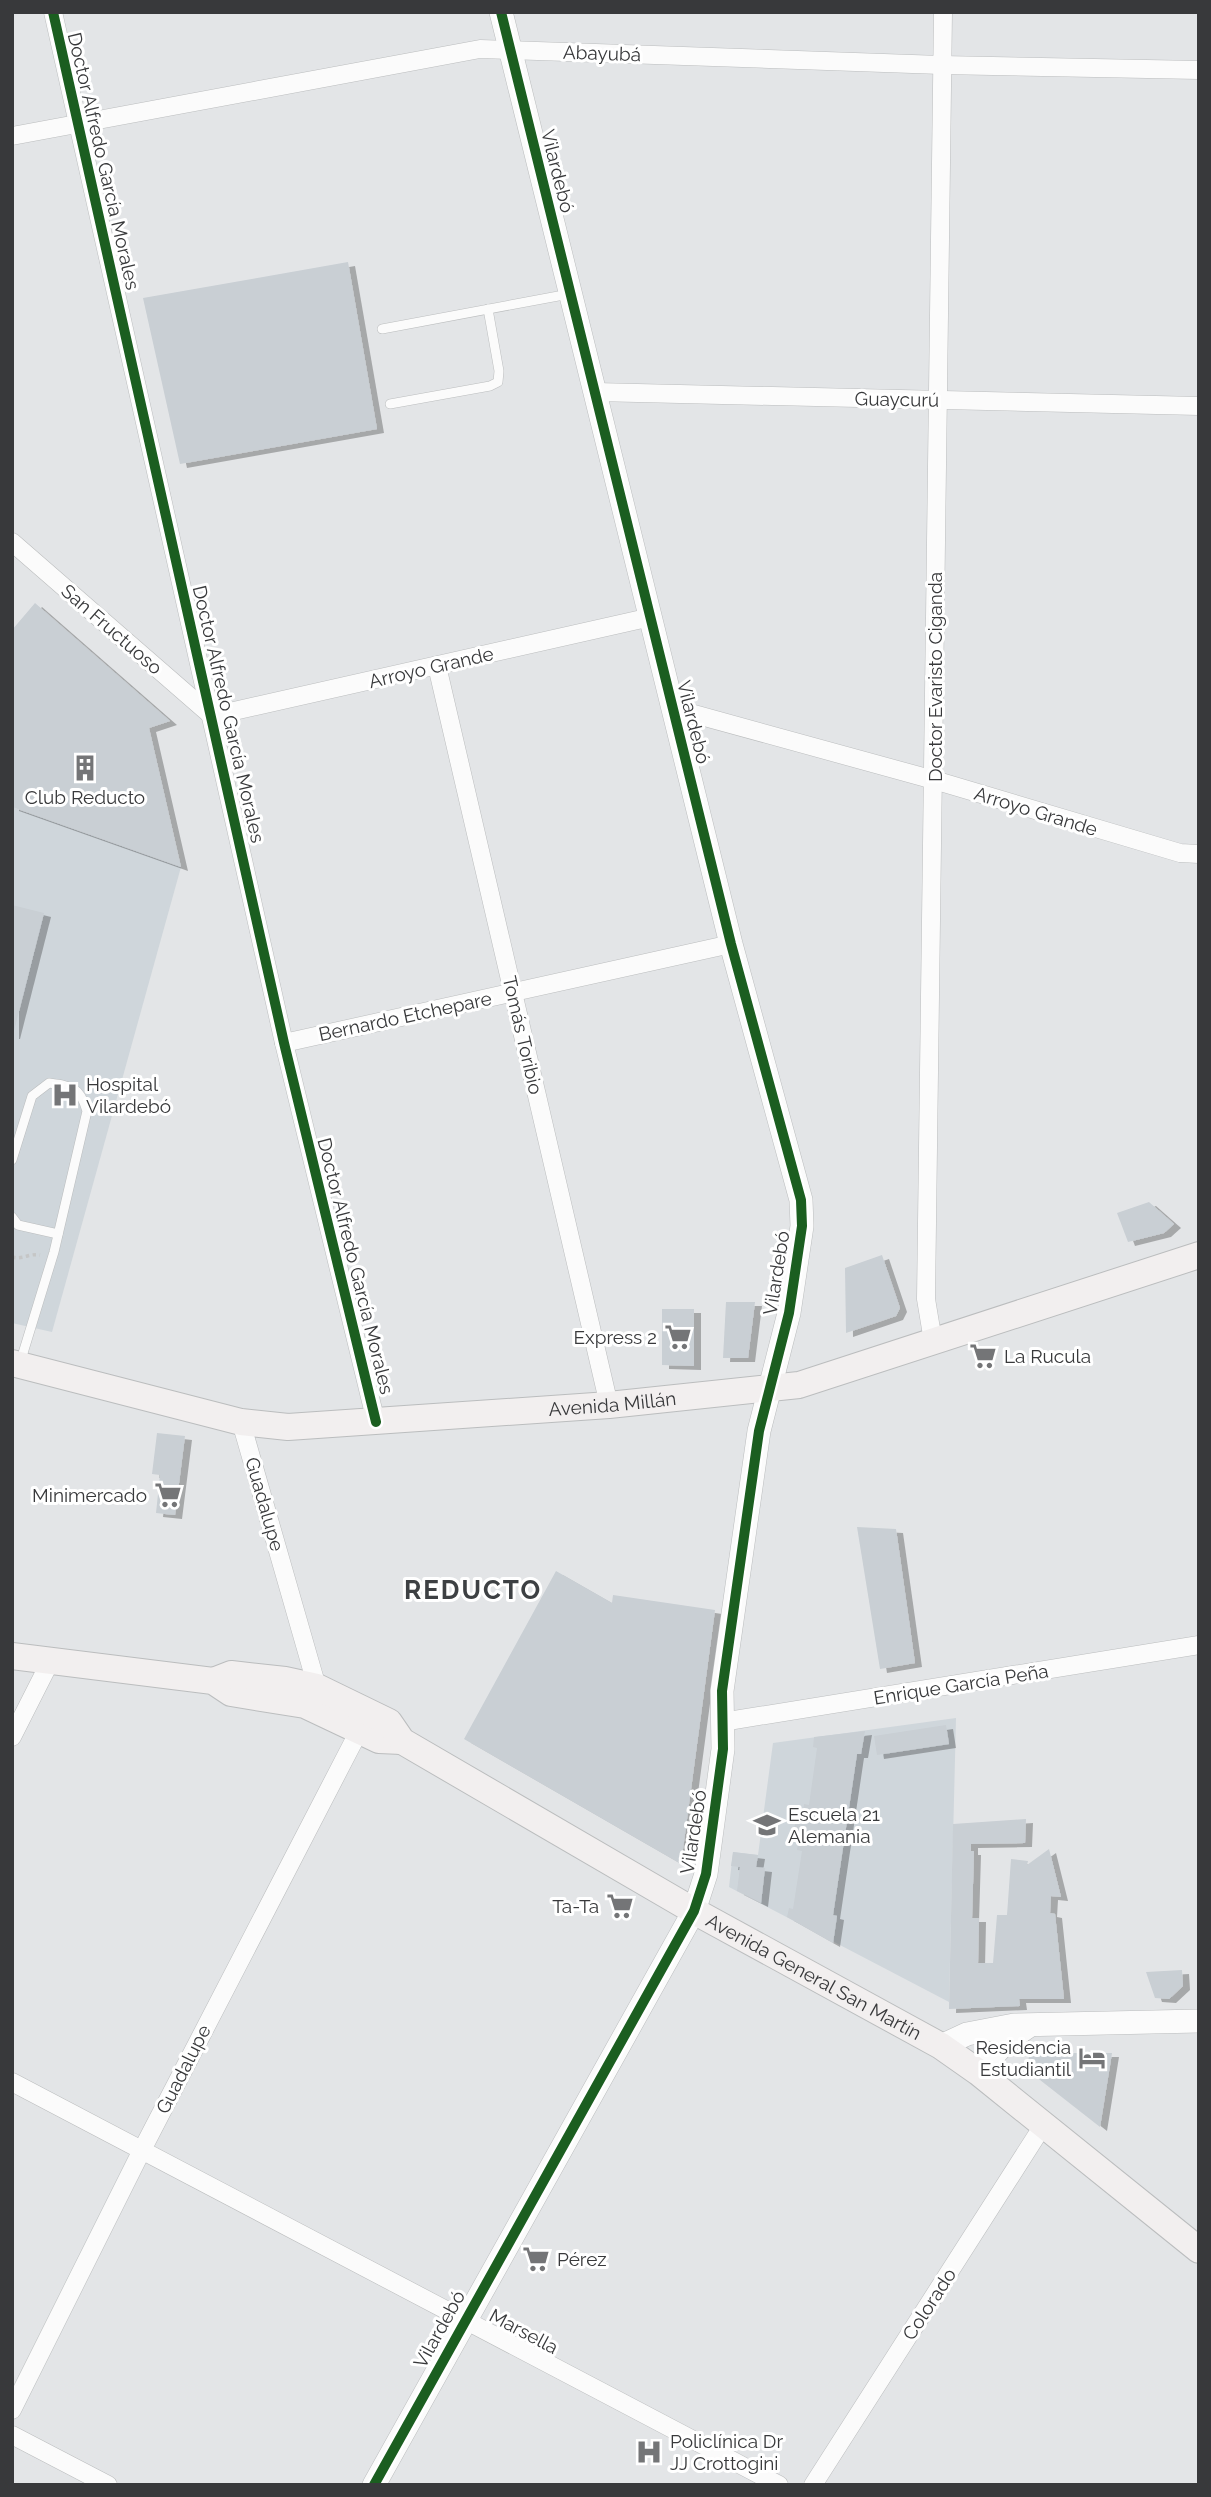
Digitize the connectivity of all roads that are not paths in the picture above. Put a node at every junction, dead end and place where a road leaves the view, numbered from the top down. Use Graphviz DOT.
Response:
graph roads {
  1 [pos="53,12"];
  2 [pos="501,12"];
  3 [pos="943,12"];
  4 [pos="510,49"];
  5 [pos="941,65"];
  6 [pos="1199,70"];
  7 [pos="78,123"];
  8 [pos="12,136"];
  9 [pos="570,294"];
  10 [pos="488,309"];
  11 [pos="382,329"];
  12 [pos="595,392"];
  13 [pos="937,400"];
  14 [pos="390,404"];
  15 [pos="1199,406"];
  16 [pos="12,542"];
  17 [pos="651,617"];
  18 [pos="437,666"];
  19 [pos="672,708"];
  20 [pos="212,716"];
  21 [pos="934,780"];
  22 [pos="1199,854"];
  23 [pos="731,944"];
  24 [pos="513,992"];
  25 [pos="284,1043"];
  26 [pos="12,1160"];
  27 [pos="12,1217"];
  28 [pos="58,1234"];
  29 [pos="1199,1255"];
  30 [pos="933,1341"];
  31 [pos="16,1364"];
  32 [pos="771,1390"];
  33 [pos="609,1405"];
  34 [pos="241,1422"];
  35 [pos="376,1422"];
  36 [pos="1199,1646"];
  37 [pos="12,1656"];
  38 [pos="51,1660"];
  39 [pos="311,1696"];
  40 [pos="722,1722"];
  41 [pos="359,1731"];
  42 [pos="12,1737"];
  43 [pos="401,1741"];
  44 [pos="694,1912"];
  45 [pos="1199,2021"];
  46 [pos="1029,2026"];
  47 [pos="941,2046"];
  48 [pos="978,2072"];
  49 [pos="12,2082"];
  50 [pos="1044,2124"];
  51 [pos="142,2150"];
  52 [pos="1199,2250"];
  53 [pos="464,2320"];
  54 [pos="12,2410"];
  55 [pos="12,2435"];
  56 [pos="108,2485"];
  57 [pos="374,2485"];
  58 [pos="779,2485"];
  59 [pos="813,2485"];
  1 -- 7 [label="street, Doctor Alfredo García Morales"];
  2 -- 4 [label="street, Vilardebó"];
  3 -- 5 [label="street, Doctor Evaristo Ciganda"];
  4 -- 5 [label="street, Abayubá"];
  4 -- 7 [label="street, Abayubá"];
  4 -- 9 [label="street, Vilardebó"];
  5 -- 6 [label="street, Abayubá"];
  5 -- 13 [label="street, Doctor Evaristo Ciganda"];
  7 -- 8 [label="street, Abayubá"];
  7 -- 20 [label="street, Doctor Alfredo García Morales"];
  9 -- 10 [label="lane"];
  9 -- 12 [label="street, Vilardebó"];
  10 -- 11 [label="lane"];
  10 -- 14 [label="lane"];
  12 -- 13 [label="street, Guaycurú"];
  12 -- 17 [label="street, Vilardebó"];
  13 -- 15 [label="street, Guaycurú"];
  13 -- 21 [label="street, Doctor Evaristo Ciganda"];
  16 -- 20 [label="street, San Fructuoso"];
  17 -- 18 [label="street, Arroyo Grande"];
  17 -- 19 [label="street, Vilardebó"];
  18 -- 20 [label="street, Arroyo Grande"];
  18 -- 24 [label="street, Tomás Toribio"];
  19 -- 21 [label="street, Arroyo Grande"];
  19 -- 23 [label="street, Vilardebó"];
  20 -- 25 [label="street, Doctor Alfredo García Morales"];
  21 -- 22 [label="street, Arroyo Grande"];
  21 -- 30 [label="street, Doctor Evaristo Ciganda"];
  23 -- 24 [label="street, Bernardo Etchepare"];
  23 -- 32 [label="street, Vilardebó"];
  24 -- 25 [label="street, Bernardo Etchepare"];
  24 -- 33 [label="street, Tomás Toribio"];
  25 -- 35 [label="street, Doctor Alfredo García Morales"];
  26 -- 28 [label="lane"];
  27 -- 28 [label="lane"];
  28 -- 31 [label="lane"];
  29 -- 30 [label="main road, Avenida Millán"];
  30 -- 32 [label="main road, Avenida Millán"];
  31 -- 34 [label="main road, Avenida Millán"];
  32 -- 33 [label="main road, Avenida Millán"];
  32 -- 40 [label="street, Vilardebó"];
  33 -- 35 [label="main road, Avenida Millán"];
  34 -- 35 [label="main road, Avenida Millán"];
  34 -- 39 [label="street, Guadalupe"];
  36 -- 40 [label="street, Enrique García Peña"];
  37 -- 38 [label="main road, Avenida General San Martín"];
  38 -- 39 [label="main road, Avenida General San Martín"];
  38 -- 42 [label="street"];
  39 -- 41 [label="main road, Avenida General San Martín"];
  39 -- 43 [label="main road, Avenida General San Martín"];
  40 -- 44 [label="street, Vilardebó"];
  41 -- 43 [label="main road, Avenida General San Martín"];
  41 -- 51 [label="street, Guadalupe"];
  43 -- 44 [label="main road, Avenida General San Martín"];
  44 -- 47 [label="main road, Avenida General San Martín"];
  44 -- 53 [label="street, Vilardebó"];
  45 -- 46 [label="street"];
  46 -- 47 [label="street"];
  46 -- 48 [label="street"];
  47 -- 48 [label="main road, Avenida General San Martín"];
  48 -- 50 [label="main road, Avenida General San Martín"];
  49 -- 51 [label="street, Marsella"];
  50 -- 52 [label="main road, Avenida General San Martín"];
  50 -- 59 [label="street, Colorado"];
  51 -- 53 [label="street, Marsella"];
  51 -- 54 [label="street, Guadalupe"];
  53 -- 57 [label="street, Vilardebó"];
  53 -- 58 [label="street, Marsella"];
  55 -- 56 [label="street"];
}
